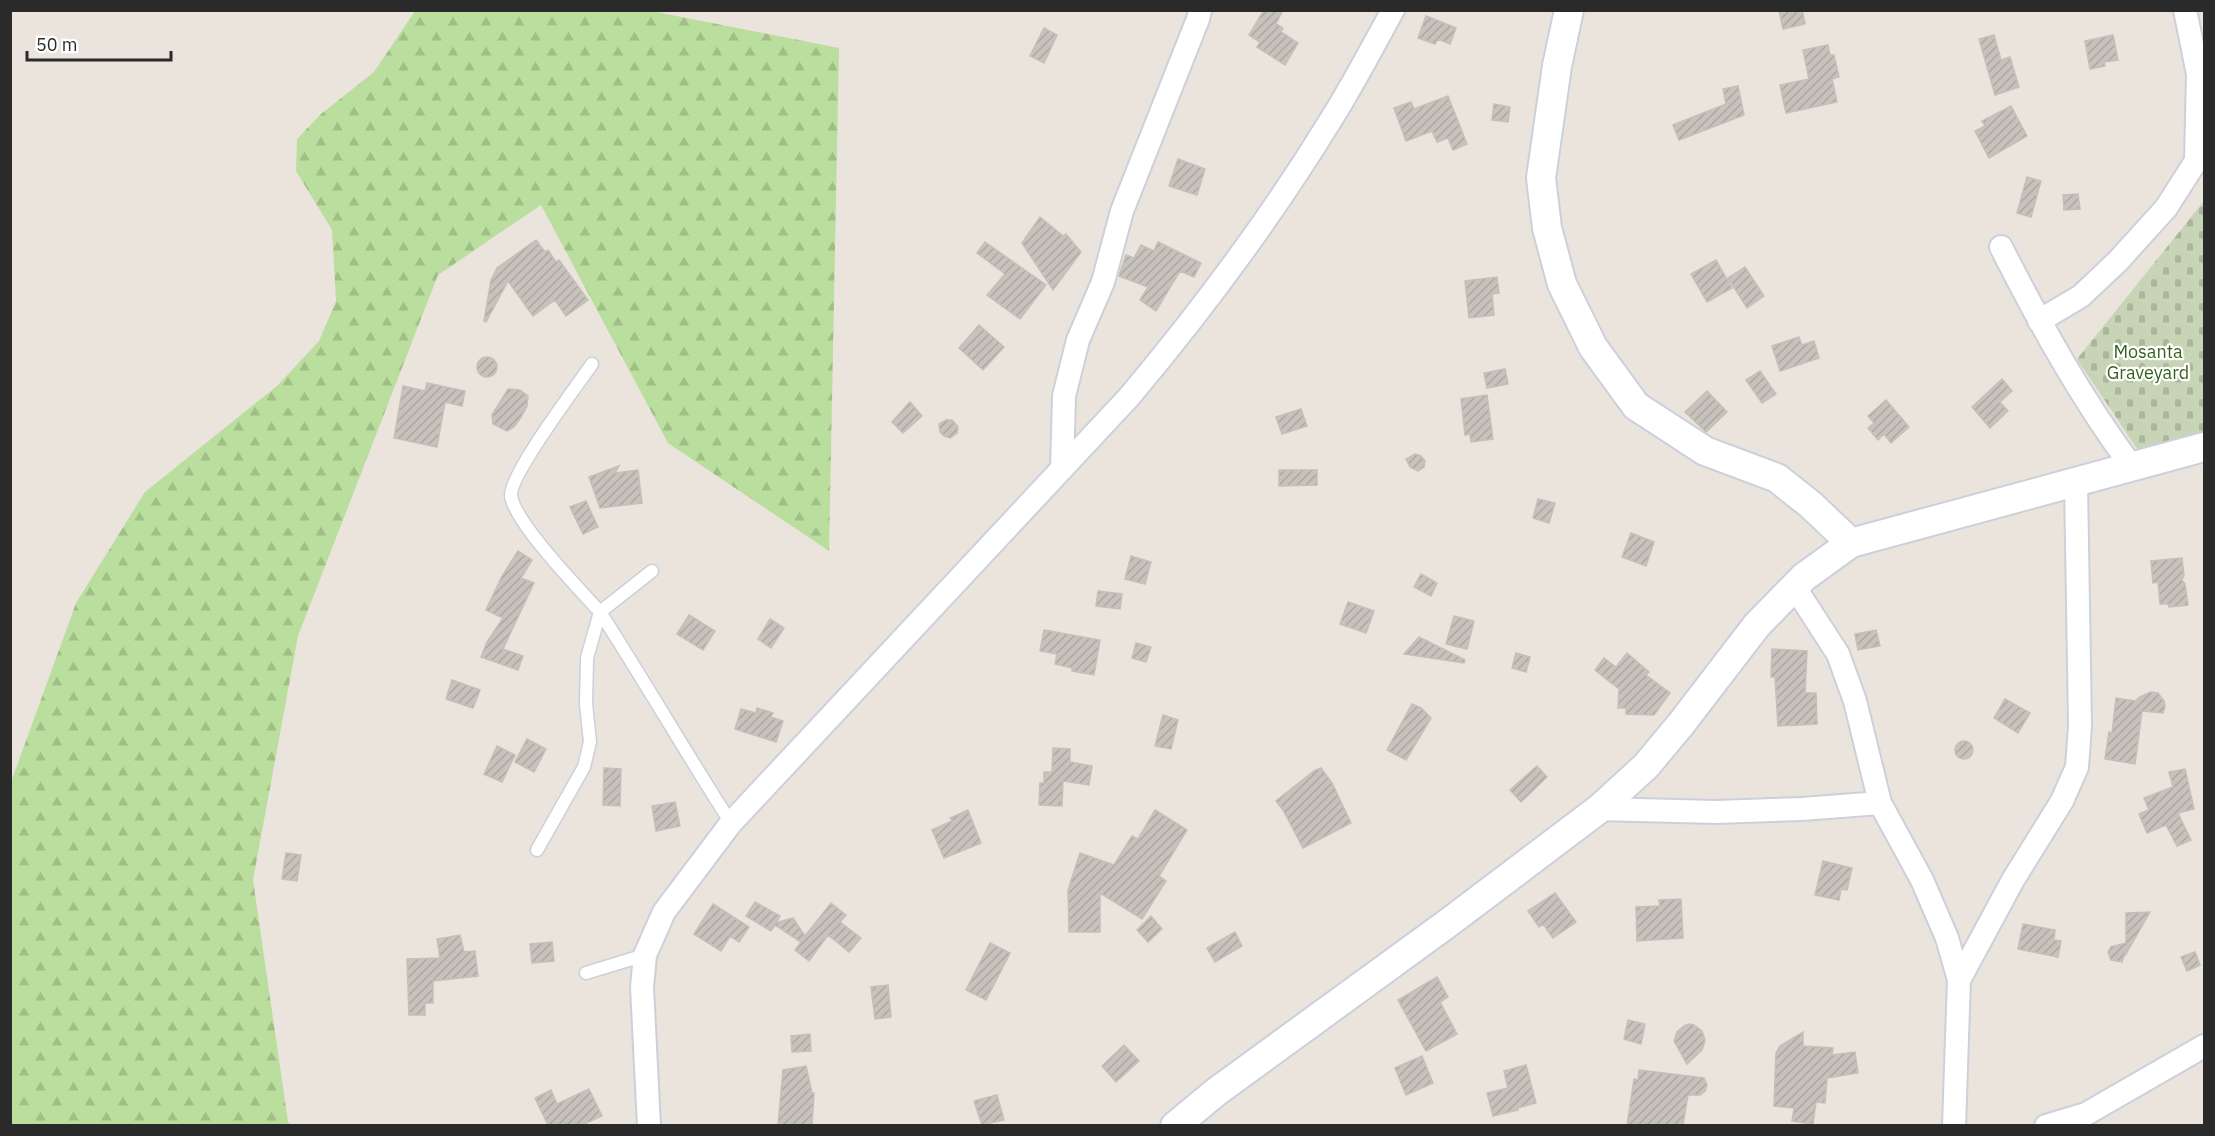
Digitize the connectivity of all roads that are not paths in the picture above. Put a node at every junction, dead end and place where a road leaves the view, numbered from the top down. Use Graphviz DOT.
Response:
graph roads {
  1 [pos="1200,10"];
  2 [pos="1393,10"];
  3 [pos="1569,10"];
  4 [pos="2185,10"];
  5 [pos="2001,247"];
  6 [pos="2039,321"];
  7 [pos="592,364"];
  8 [pos="2205,447"];
  9 [pos="2132,467"];
  10 [pos="1062,469"];
  11 [pos="2076,483"];
  12 [pos="1851,543"];
  13 [pos="652,572"];
  14 [pos="1794,586"];
  15 [pos="600,612"];
  16 [pos="1880,803"];
  17 [pos="1599,809"];
  18 [pos="731,823"];
  19 [pos="537,850"];
  20 [pos="645,955"];
  21 [pos="586,973"];
  22 [pos="1959,980"];
  23 [pos="2205,1046"];
  24 [pos="649,1125"];
  25 [pos="1175,1125"];
  26 [pos="1954,1125"];
  27 [pos="2046,1125"];
  1 -- 10 [label="street"];
  2 -- 10 [label="street"];
  3 -- 12 [label="street"];
  4 -- 6 [label="street"];
  5 -- 6 [label="street"];
  6 -- 9 [label="street"];
  7 -- 15 [label="lane"];
  8 -- 9 [label="street"];
  9 -- 11 [label="street"];
  10 -- 18 [label="street"];
  11 -- 12 [label="street"];
  11 -- 22 [label="street"];
  12 -- 14 [label="street"];
  13 -- 15 [label="lane"];
  14 -- 16 [label="street"];
  14 -- 17 [label="street"];
  15 -- 18 [label="lane"];
  15 -- 19 [label="lane"];
  16 -- 17 [label="street"];
  16 -- 22 [label="street"];
  17 -- 25 [label="street"];
  18 -- 20 [label="street"];
  20 -- 21 [label="lane"];
  20 -- 24 [label="street"];
  22 -- 26 [label="street"];
  23 -- 27 [label="street"];
}
